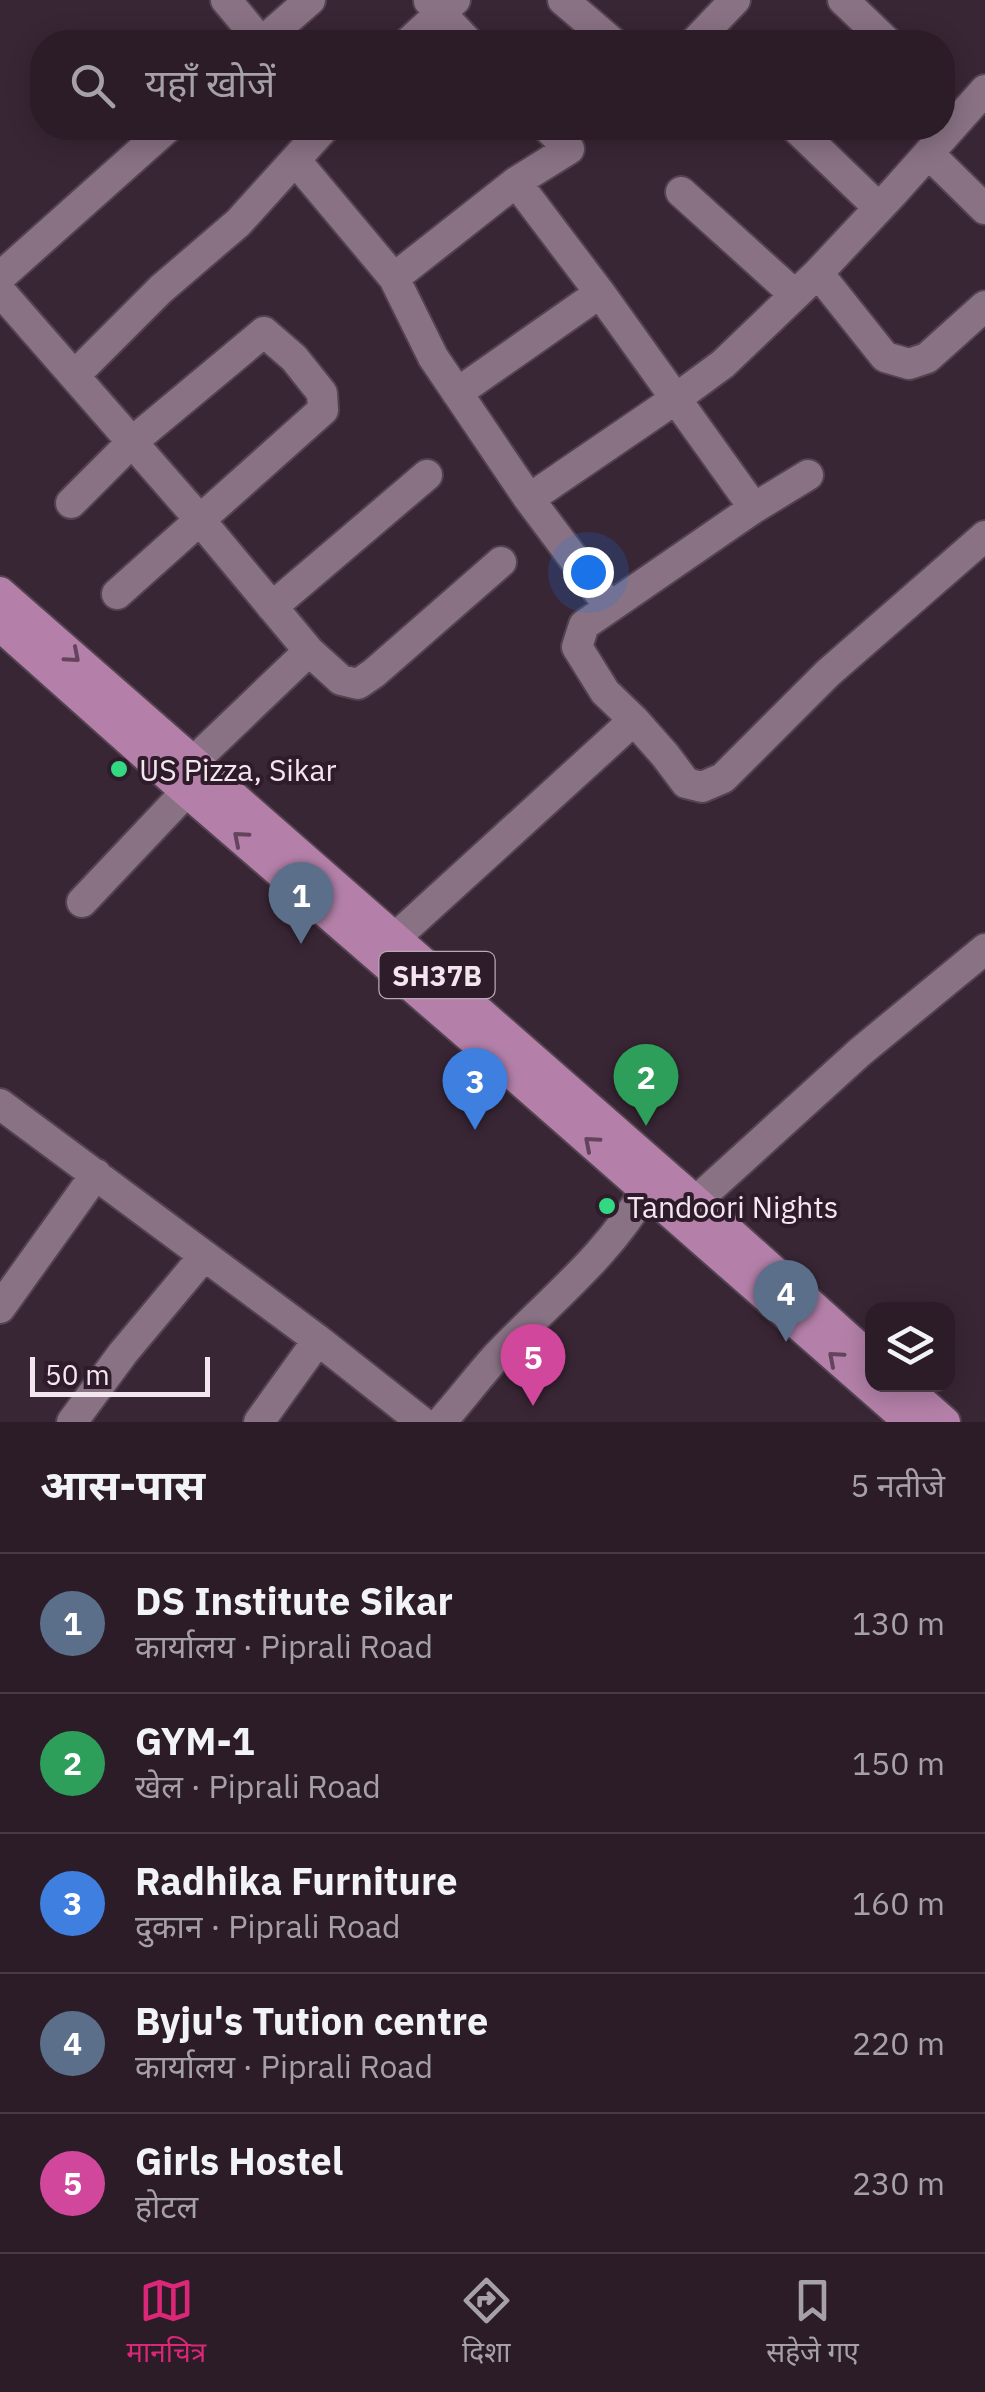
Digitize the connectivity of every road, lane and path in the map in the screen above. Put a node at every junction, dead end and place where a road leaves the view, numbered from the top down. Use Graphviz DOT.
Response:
graph roads {
  1 [pos="226,0"];
  2 [pos="310,0"];
  3 [pos="736,0"];
  4 [pos="843,0"];
  5 [pos="574,3"];
  6 [pos="442,4"];
  7 [pos="252,30"];
  8 [pos="276,30"];
  9 [pos="419,30"];
  10 [pos="460,30"];
  11 [pos="600,30"];
  12 [pos="710,30"];
  13 [pos="875,30"];
  14 [pos="985,90"];
  15 [pos="955,104"];
  16 [pos="153,140"];
  17 [pos="314,140"];
  18 [pos="559,140"];
  19 [pos="808,140"];
  20 [pos="936,140"];
  21 [pos="929,154"];
  22 [pos="296,160"];
  23 [pos="516,182"];
  24 [pos="681,192"];
  25 [pos="879,208"];
  26 [pos="985,209"];
  27 [pos="818,273"];
  28 [pos="0,276"];
  29 [pos="394,278"];
  30 [pos="0,291"];
  31 [pos="600,293"];
  32 [pos="795,295"];
  33 [pos="985,306"];
  34 [pos="75,375"];
  35 [pos="457,393"];
  36 [pos="676,399"];
  37 [pos="132,442"];
  38 [pos="428,475"];
  39 [pos="808,475"];
  40 [pos="529,499"];
  41 [pos="71,503"];
  42 [pos="754,508"];
  43 [pos="201,521"];
  44 [pos="985,536"];
  45 [pos="500,562"];
  46 [pos="0,592"];
  47 [pos="117,594"];
  48 [pos="272,607"];
  49 [pos="610,607"];
  50 [pos="0,626"];
  51 [pos="309,652"];
  52 [pos="634,720"];
  53 [pos="194,761"];
  54 [pos="186,792"];
  55 [pos="82,902"];
  56 [pos="394,938"];
  57 [pos="985,949"];
  58 [pos="0,1105"];
  59 [pos="96,1174"];
  60 [pos="645,1191"];
  61 [pos="696,1201"];
  62 [pos="204,1256"];
  63 [pos="0,1308"];
  64 [pos="318,1340"];
  65 [pos="865,1353"];
  66 [pos="911,1392"];
  67 [pos="444,1419"];
  68 [pos="72,1422"];
  69 [pos="259,1422"];
  70 [pos="909,1422"];
  71 [pos="945,1422"];
  1 -- 7 [label="street"];
  2 -- 8 [label="street"];
  3 -- 12 [label="street"];
  4 -- 13 [label="street"];
  5 -- 11 [label="street"];
  6 -- 9 [label="street"];
  6 -- 10 [label="street"];
  14 -- 15 [label="street"];
  16 -- 28 [label="street"];
  17 -- 22 [label="street"];
  18 -- 23 [label="street"];
  19 -- 25 [label="street"];
  20 -- 21 [label="street"];
  21 -- 25 [label="street"];
  21 -- 26 [label="street"];
  22 -- 29 [label="street"];
  22 -- 34 [label="street"];
  23 -- 29 [label="street"];
  23 -- 31 [label="street"];
  24 -- 32 [label="street"];
  25 -- 27 [label="street"];
  27 -- 32 [label="street"];
  27 -- 33 [label="street"];
  29 -- 35 [label="street"];
  30 -- 34 [label="street"];
  31 -- 35 [label="street"];
  31 -- 36 [label="street"];
  32 -- 36 [label="street"];
  34 -- 37 [label="street"];
  35 -- 40 [label="street"];
  36 -- 40 [label="street"];
  36 -- 42 [label="street"];
  37 -- 41 [label="street"];
  37 -- 43 [label="street"];
  37 -- 43 [label="street"];
  38 -- 48 [label="street"];
  39 -- 42 [label="street"];
  40 -- 49 [label="street"];
  42 -- 49 [label="street"];
  43 -- 47 [label="street"];
  43 -- 48 [label="street"];
  44 -- 52 [label="street"];
  45 -- 51 [label="street"];
  46 -- 53 [label="main road, SH37B, one-way"];
  48 -- 51 [label="street"];
  49 -- 52 [label="street"];
  50 -- 54 [label="main road"];
  51 -- 53 [label="street"];
  52 -- 56 [label="street"];
  53 -- 56 [label="main road, SH37B"];
  54 -- 55 [label="street"];
  60 -- 54 [label="main road, one-way"];
  56 -- 61 [label="main road, SH37B"];
  57 -- 61 [label="street"];
  58 -- 59 [label="street"];
  59 -- 62 [label="street"];
  59 -- 63 [label="street"];
  60 -- 67 [label="street"];
  70 -- 60 [label="main road, one-way"];
  61 -- 65 [label="main road, SH37B"];
  62 -- 64 [label="street"];
  62 -- 68 [label="street"];
  64 -- 67 [label="street"];
  64 -- 69 [label="street"];
  66 -- 71 [label="main road"];
}
